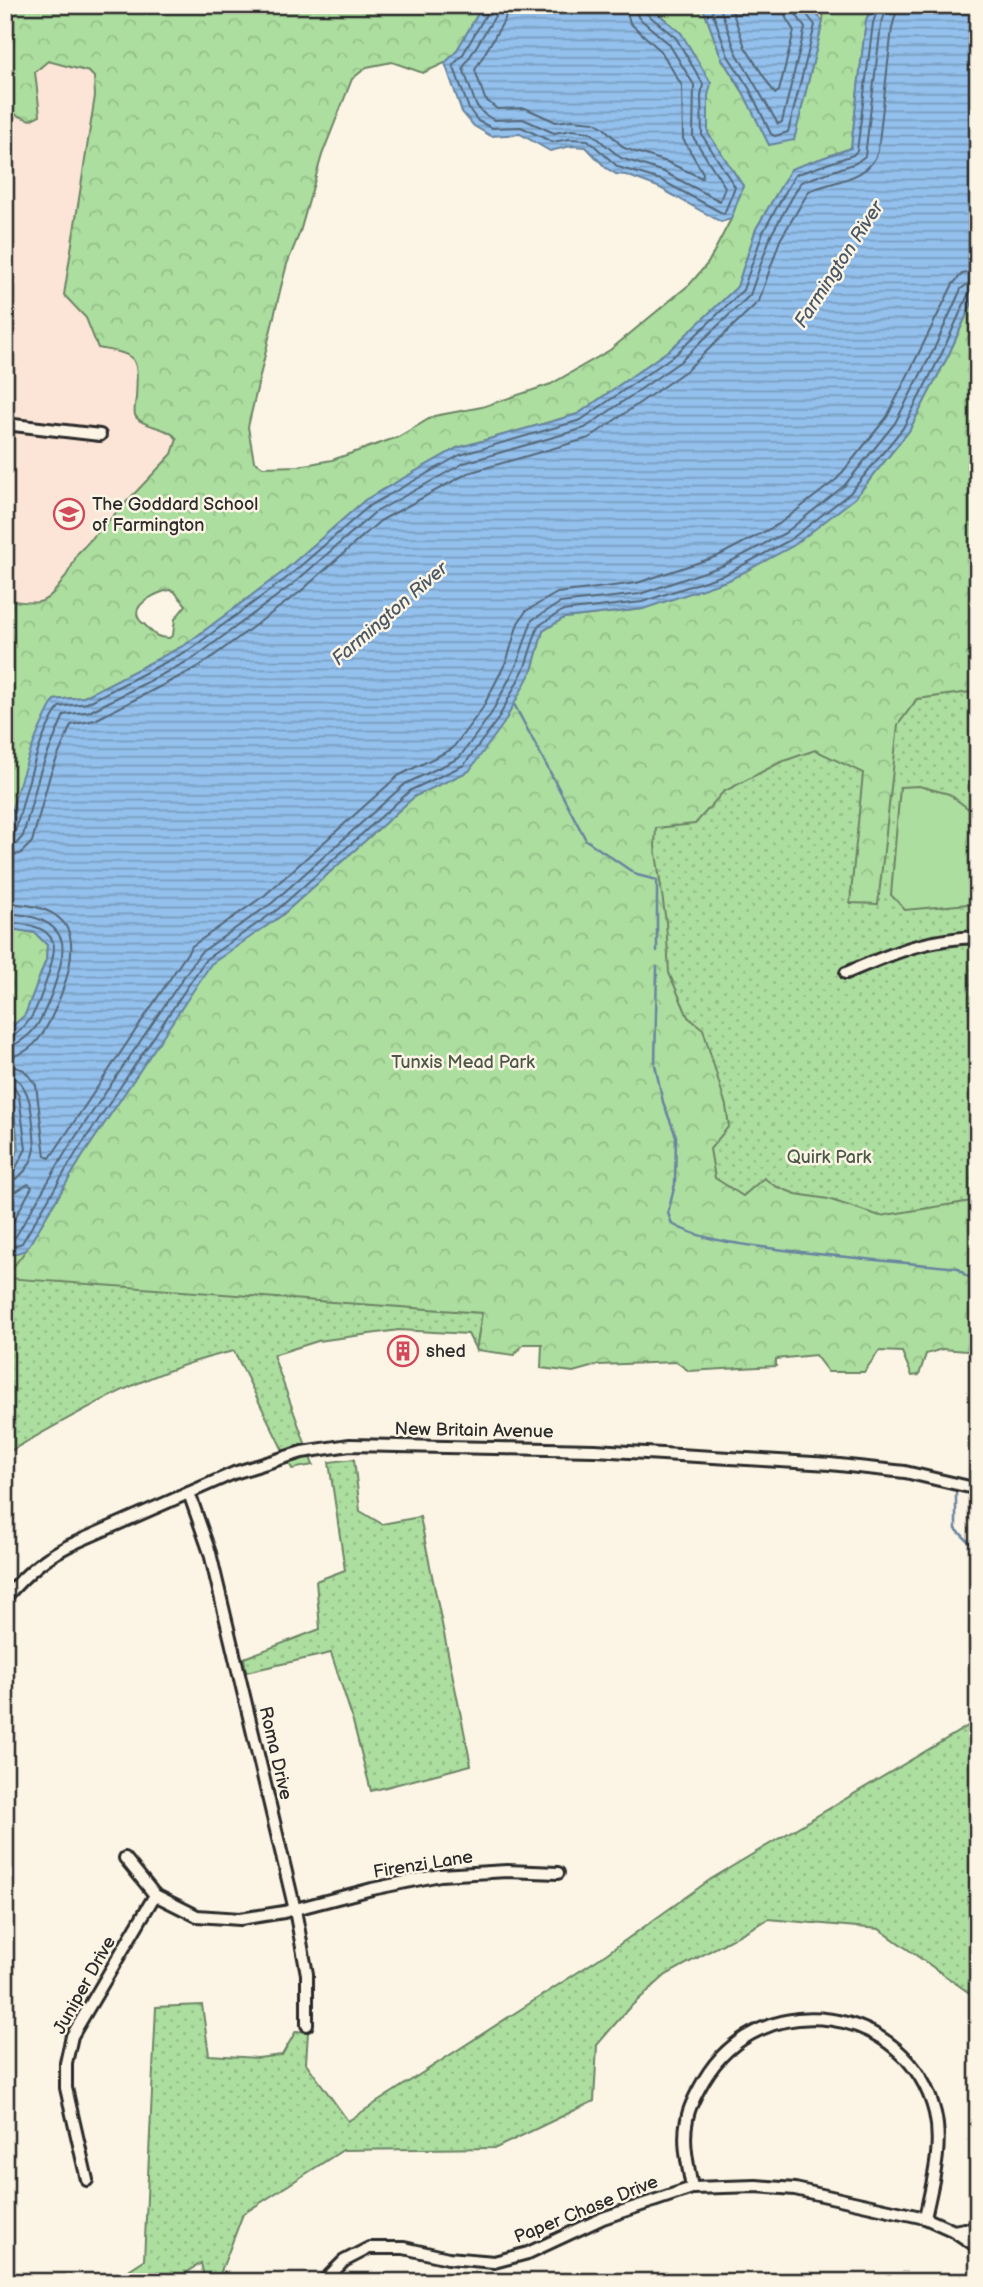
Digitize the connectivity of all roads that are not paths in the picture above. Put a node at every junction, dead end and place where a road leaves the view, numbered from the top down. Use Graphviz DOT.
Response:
graph roads {
  1 [pos="5,424"];
  2 [pos="100,435"];
  3 [pos="978,937"];
  4 [pos="846,973"];
  5 [pos="978,1489"];
  6 [pos="189,1493"];
  7 [pos="5,1598"];
  8 [pos="125,1858"];
  9 [pos="558,1873"];
  10 [pos="155,1895"];
  11 [pos="295,1910"];
  12 [pos="307,2025"];
  13 [pos="87,2180"];
  14 [pos="692,2188"];
  15 [pos="925,2218"];
  16 [pos="954,2231"];
  17 [pos="978,2231"];
  18 [pos="978,2247"];
  19 [pos="323,2282"];
  1 -- 2 [label="street"];
  3 -- 4 [label="street"];
  5 -- 6 [label="street, New Britain Avenue"];
  6 -- 7 [label="street, New Britain Avenue"];
  6 -- 11 [label="street, Roma Drive"];
  8 -- 10 [label="street"];
  9 -- 11 [label="street, Firenzi Lane"];
  10 -- 11 [label="street, Firenzi Lane"];
  10 -- 13 [label="street, Juniper Drive"];
  11 -- 12 [label="street, Roma Drive"];
  14 -- 15 [label="street, Paper Chase Drive"];
  14 -- 15 [label="street"];
  14 -- 19 [label="street, Paper Chase Drive"];
  15 -- 16 [label="street, Paper Chase Drive"];
  16 -- 17 [label="street, Paper Chase Drive"];
  16 -- 18 [label="street, Paper Chase Drive"];
}
